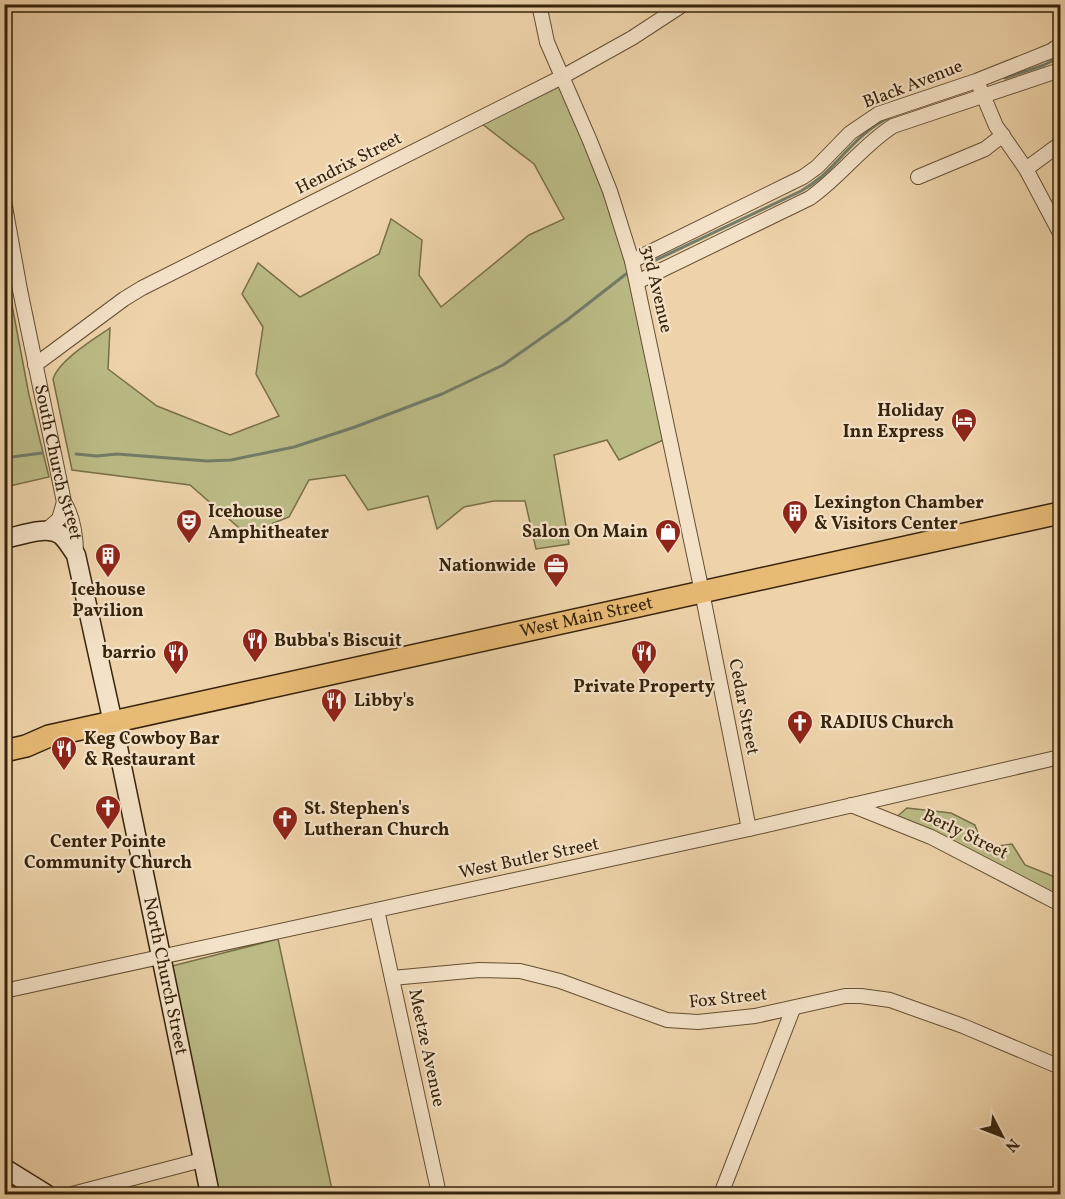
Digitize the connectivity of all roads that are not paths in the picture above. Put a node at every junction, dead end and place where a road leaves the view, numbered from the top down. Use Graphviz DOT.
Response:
graph roads {
  1 [pos="539,4"];
  2 [pos="684,4"];
  3 [pos="1060,45"];
  4 [pos="1060,70"];
  5 [pos="562,77"];
  6 [pos="976,81"];
  7 [pos="983,96"];
  8 [pos="1003,135"];
  9 [pos="1060,144"];
  10 [pos="1026,169"];
  11 [pos="918,177"];
  12 [pos="4,201"];
  13 [pos="1060,233"];
  14 [pos="632,261"];
  15 [pos="637,282"];
  16 [pos="36,365"];
  17 [pos="64,502"];
  18 [pos="1060,513"];
  19 [pos="45,531"];
  20 [pos="4,539"];
  21 [pos="76,555"];
  22 [pos="702,592"];
  23 [pos="113,723"];
  24 [pos="49,736"];
  25 [pos="4,738"];
  26 [pos="4,751"];
  27 [pos="1060,757"];
  28 [pos="851,806"];
  29 [pos="749,830"];
  30 [pos="1060,904"];
  31 [pos="377,910"];
  32 [pos="160,959"];
  33 [pos="392,978"];
  34 [pos="4,992"];
  35 [pos="793,1009"];
  36 [pos="1060,1067"];
  37 [pos="202,1160"];
  38 [pos="4,1168"];
  39 [pos="46,1194"];
  40 [pos="72,1194"];
  41 [pos="210,1194"];
  42 [pos="439,1194"];
  43 [pos="721,1194"];
  1 -- 5 [label="street, 3rd Avenue"];
  2 -- 5 [label="street, Hendrix Street"];
  3 -- 6 [label="street, Black Avenue"];
  4 -- 7 [label="street, Black Avenue"];
  5 -- 14 [label="street, 3rd Avenue"];
  5 -- 16 [label="street, Hendrix Street"];
  6 -- 7 [label="street"];
  6 -- 14 [label="street, Black Avenue"];
  7 -- 8 [label="street"];
  7 -- 15 [label="street, Black Avenue"];
  8 -- 10 [label="street"];
  8 -- 11 [label="street"];
  9 -- 10 [label="street"];
  10 -- 13 [label="street"];
  12 -- 16 [label="street, South Church Street"];
  14 -- 15 [label="street, 3rd Avenue"];
  15 -- 22 [label="street, 3rd Avenue"];
  16 -- 17 [label="street, South Church Street"];
  17 -- 19 [label="street"];
  17 -- 21 [label="street, South Church Street"];
  18 -- 22 [label="main road, West Main Street"];
  19 -- 20 [label="main road"];
  19 -- 21 [label="main road"];
  21 -- 23 [label="main road, South Church Street"];
  22 -- 23 [label="main road, West Main Street"];
  22 -- 29 [label="street, Cedar Street"];
  23 -- 24 [label="main road, West Main Street"];
  23 -- 32 [label="main road, North Church Street"];
  24 -- 25 [label="main road"];
  24 -- 26 [label="main road"];
  27 -- 28 [label="street, West Butler Street"];
  28 -- 29 [label="street, West Butler Street"];
  28 -- 30 [label="street, Berly Street"];
  29 -- 31 [label="street, West Butler Street"];
  31 -- 32 [label="street, West Butler Street"];
  31 -- 33 [label="street, Meetze Avenue"];
  32 -- 34 [label="street, West Butler Street"];
  32 -- 37 [label="main road, North Church Street"];
  33 -- 35 [label="street, Fox Street"];
  33 -- 42 [label="street, Meetze Avenue"];
  35 -- 36 [label="street, Fox Street"];
  35 -- 43 [label="street"];
  37 -- 40 [label="street"];
  37 -- 41 [label="main road, North Church Street"];
  38 -- 39 [label="main road"];
}
